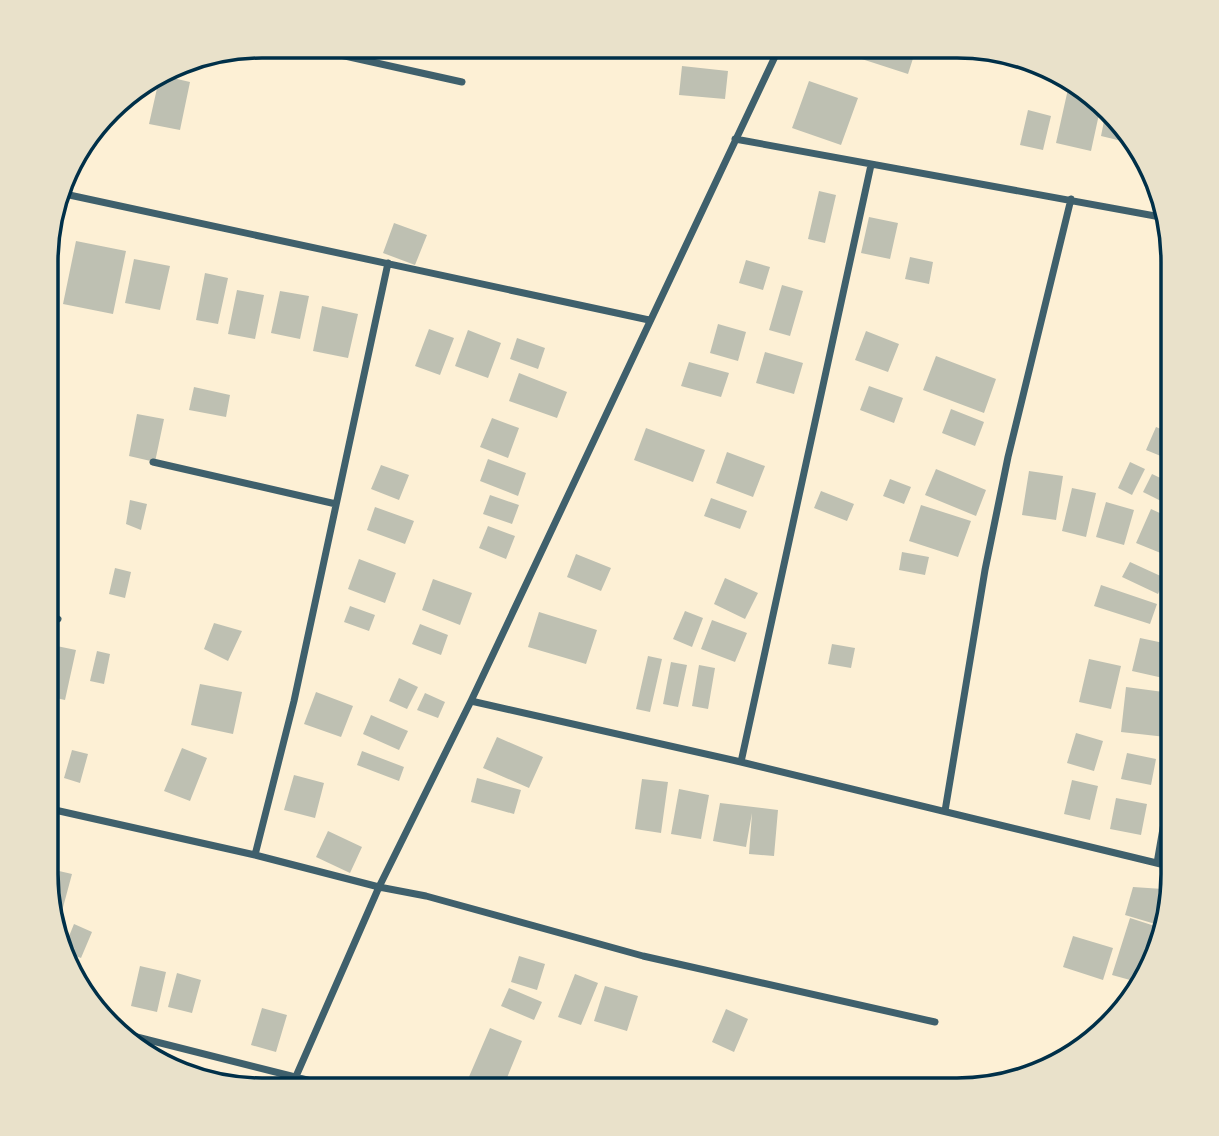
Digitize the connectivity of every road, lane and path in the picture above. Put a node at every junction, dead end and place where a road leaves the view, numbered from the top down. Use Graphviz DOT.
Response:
graph roads {
  1 [pos="354,58"];
  2 [pos="773,58"];
  3 [pos="462,82"];
  4 [pos="735,139"];
  5 [pos="871,165"];
  6 [pos="69,195"];
  7 [pos="1071,199"];
  8 [pos="1155,216"];
  9 [pos="388,263"];
  10 [pos="649,320"];
  11 [pos="153,462"];
  12 [pos="336,504"];
  13 [pos="471,701"];
  14 [pos="741,762"];
  15 [pos="58,811"];
  16 [pos="945,811"];
  17 [pos="1161,840"];
  18 [pos="255,855"];
  19 [pos="1157,863"];
  20 [pos="1161,864"];
  21 [pos="379,887"];
  22 [pos="935,1022"];
  23 [pos="142,1038"];
  24 [pos="292,1078"];
  25 [pos="296,1078"];
  1 -- 3 [label="street"];
  2 -- 4 [label="street"];
  4 -- 5 [label="street"];
  4 -- 10 [label="street"];
  5 -- 7 [label="street"];
  5 -- 14 [label="street"];
  6 -- 9 [label="street"];
  7 -- 8 [label="street"];
  7 -- 16 [label="street"];
  9 -- 10 [label="street"];
  9 -- 12 [label="street"];
  10 -- 13 [label="street"];
  11 -- 12 [label="street"];
  12 -- 18 [label="street"];
  13 -- 14 [label="street"];
  13 -- 21 [label="street"];
  14 -- 16 [label="street"];
  15 -- 18 [label="street"];
  16 -- 19 [label="street"];
  17 -- 19 [label="street"];
  18 -- 21 [label="street"];
  19 -- 20 [label="street"];
  21 -- 22 [label="street"];
  21 -- 25 [label="street"];
  23 -- 24 [label="street"];
}
